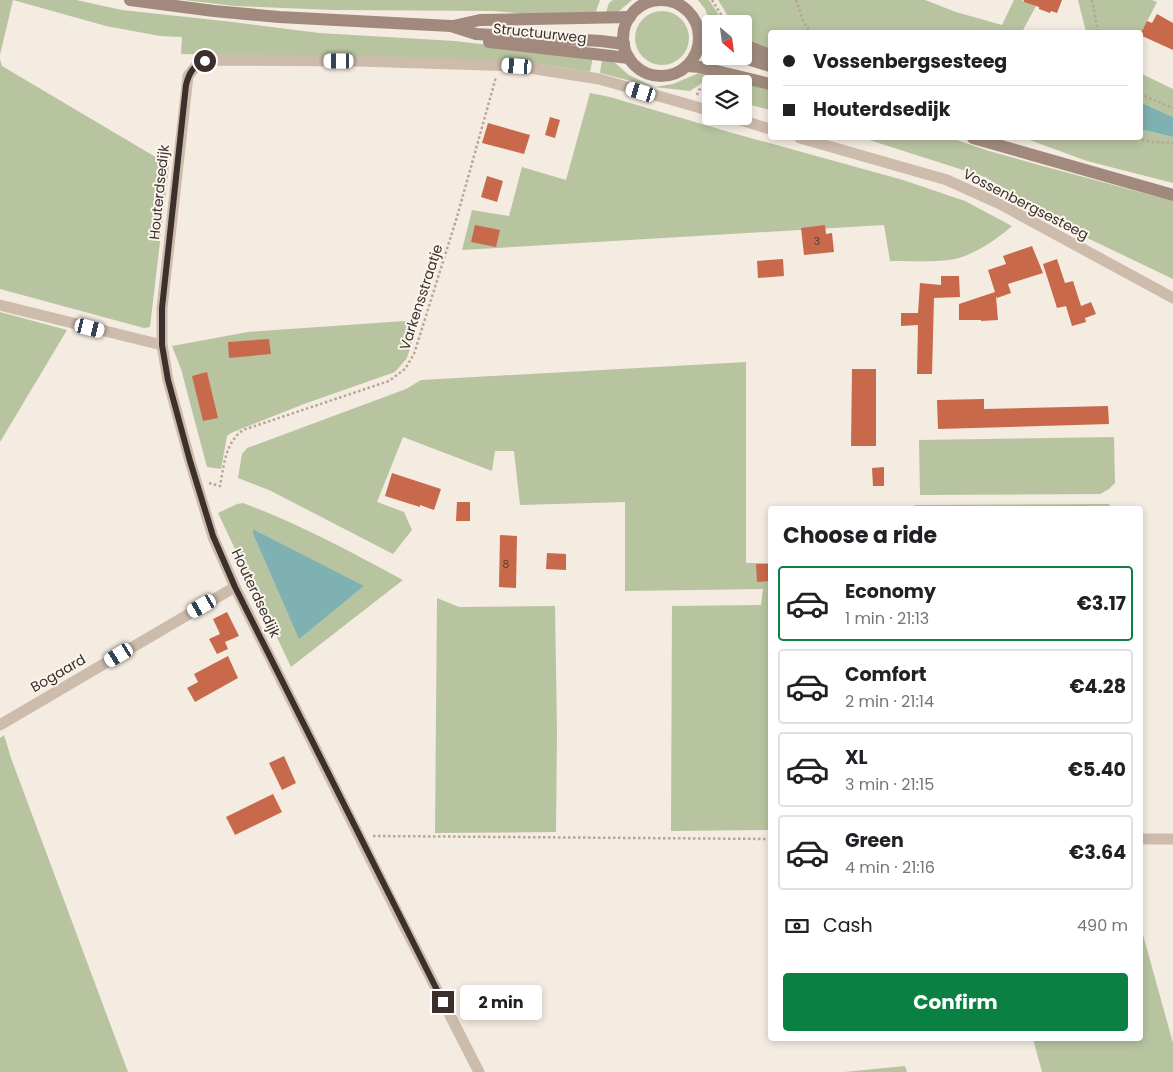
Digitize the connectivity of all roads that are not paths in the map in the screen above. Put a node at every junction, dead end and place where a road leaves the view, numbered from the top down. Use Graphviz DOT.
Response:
graph roads {
  1 [pos="130,0"];
  2 [pos="677,2"];
  3 [pos="630,17"];
  4 [pos="697,25"];
  5 [pos="451,26"];
  6 [pos="702,28"];
  7 [pos="699,42"];
  8 [pos="702,43"];
  9 [pos="624,44"];
  10 [pos="752,48"];
  11 [pos="768,55"];
  12 [pos="629,58"];
  13 [pos="752,60"];
  14 [pos="768,65"];
  15 [pos="687,66"];
  16 [pos="768,84"];
  17 [pos="702,109"];
  18 [pos="752,123"];
  19 [pos="768,128"];
  20 [pos="807,140"];
  21 [pos="989,141"];
  22 [pos="1173,195"];
  23 [pos="1173,298"];
  24 [pos="0,305"];
  25 [pos="162,345"];
  26 [pos="235,587"];
  27 [pos="0,724"];
  28 [pos="1173,839"];
  29 [pos="1143,840"];
  30 [pos="479,1072"];
  1 -- 5 [label="main road, Structuurweg"];
  2 -- 3 [label="main road"];
  2 -- 4 [label="main road"];
  3 -- 5 [label="main road, Structuurweg"];
  3 -- 9 [label="main road"];
  4 -- 6 [label="main road"];
  4 -- 7 [label="main road"];
  5 -- 9 [label="main road, Structuurweg"];
  5 -- 12 [label="main road, Structuurweg"];
  7 -- 8 [label="main road"];
  7 -- 15 [label="main road"];
  9 -- 12 [label="main road"];
  10 -- 11 [label="main road"];
  12 -- 15 [label="main road"];
  13 -- 14 [label="main road"];
  15 -- 16 [label="main road"];
  17 -- 25 [label="street, Houterdsedijk"];
  18 -- 19 [label="street"];
  20 -- 23 [label="street, Vossenbergsesteeg"];
  21 -- 22 [label="main road"];
  24 -- 25 [label="street"];
  25 -- 26 [label="street, Houterdsedijk"];
  26 -- 27 [label="street, Bogaard"];
  26 -- 30 [label="street, Houterdsedijk"];
  28 -- 29 [label="street"];
}
